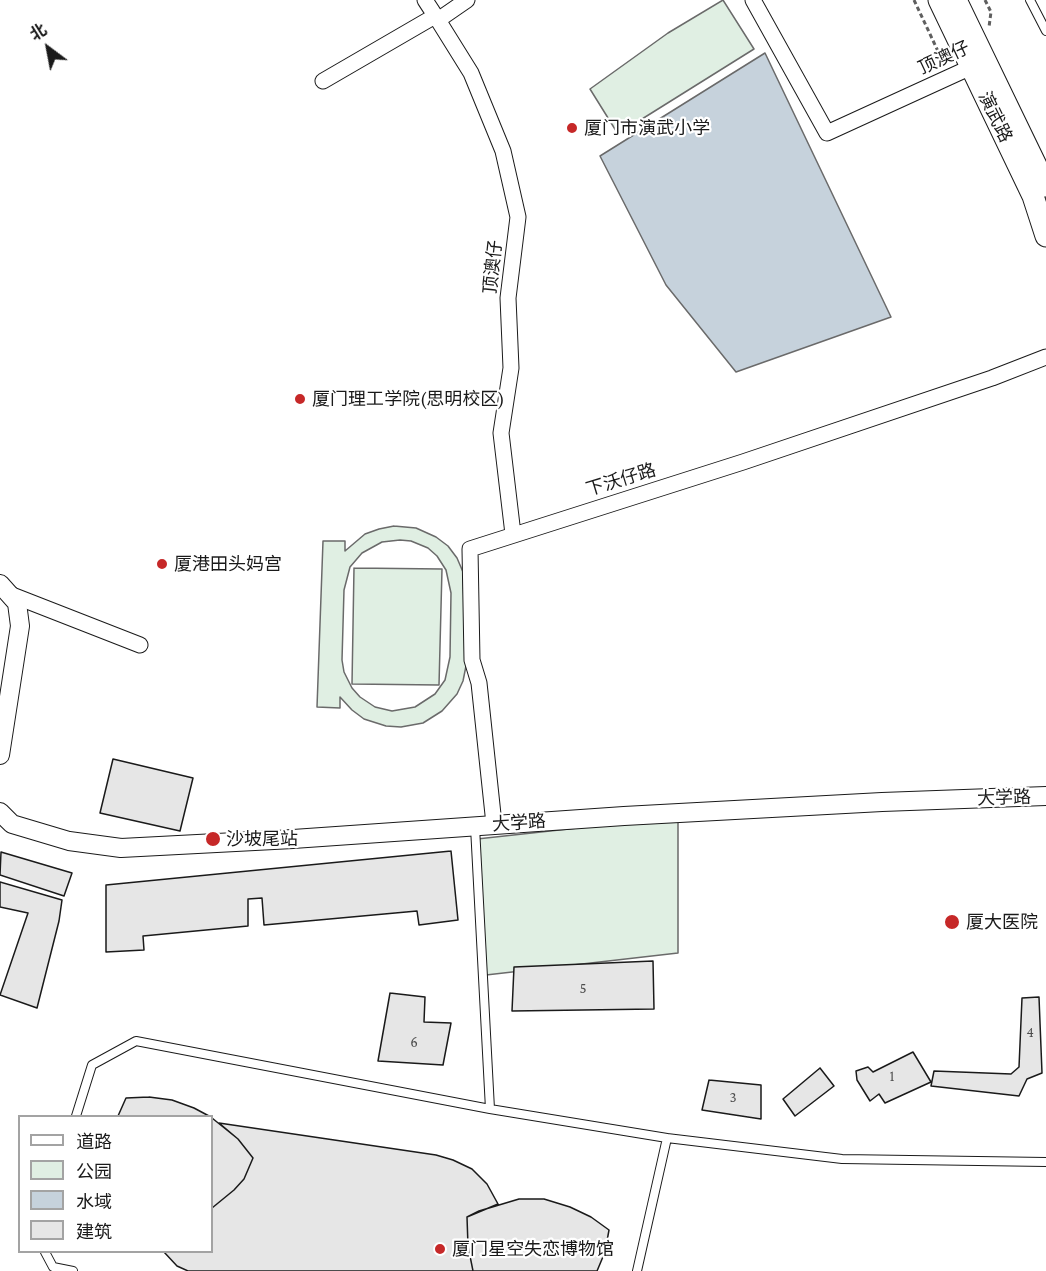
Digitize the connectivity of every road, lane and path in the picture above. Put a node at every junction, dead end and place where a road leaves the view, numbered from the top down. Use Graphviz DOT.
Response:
graph roads {
  1 [pos="425,0"];
  2 [pos="467,0"];
  3 [pos="753,0"];
  4 [pos="914,0"];
  5 [pos="939,0"];
  6 [pos="956,0"];
  7 [pos="986,0"];
  8 [pos="1032,3"];
  9 [pos="991,12"];
  10 [pos="1046,12"];
  11 [pos="437,18"];
  12 [pos="1046,31"];
  13 [pos="979,64"];
  14 [pos="945,66"];
  15 [pos="323,81"];
  16 [pos="1046,186"];
  17 [pos="1046,236"];
  18 [pos="1046,357"];
  19 [pos="513,534"];
  20 [pos="6,589"];
  21 [pos="140,645"];
  22 [pos="0,755"];
  23 [pos="1046,796"];
  24 [pos="1,816"];
  25 [pos="494,824"];
  26 [pos="474,826"];
  27 [pos="490,1110"];
  28 [pos="76,1115"];
  29 [pos="667,1138"];
  30 [pos="1046,1162"];
  31 [pos="46,1253"];
  32 [pos="73,1271"];
  33 [pos="637,1271"];
  1 -- 11 [label="street, 顶澳仔"];
  2 -- 11 [label="street"];
  3 -- 13 [label="street, 顶澳仔"];
  4 -- 14 [label="path"];
  5 -- 13 [label="main road, 演武路"];
  6 -- 13 [label="main road, 演武路"];
  7 -- 9 [label="path"];
  8 -- 10 [label="lane"];
  8 -- 12 [label="lane"];
  11 -- 15 [label="street"];
  11 -- 19 [label="street, 顶澳仔"];
  13 -- 16 [label="main road, 演武路"];
  13 -- 17 [label="main road, 演武路"];
  18 -- 19 [label="street, 下沃仔路"];
  19 -- 25 [label="street, 下沃仔路"];
  20 -- 21 [label="street"];
  20 -- 22 [label="street"];
  23 -- 25 [label="street, 大学路"];
  24 -- 26 [label="street, 大学路"];
  25 -- 26 [label="street, 大学路"];
  26 -- 27 [label="lane"];
  27 -- 28 [label="lane"];
  27 -- 29 [label="lane"];
  29 -- 30 [label="lane"];
  29 -- 33 [label="lane"];
  31 -- 32 [label="lane"];
}
